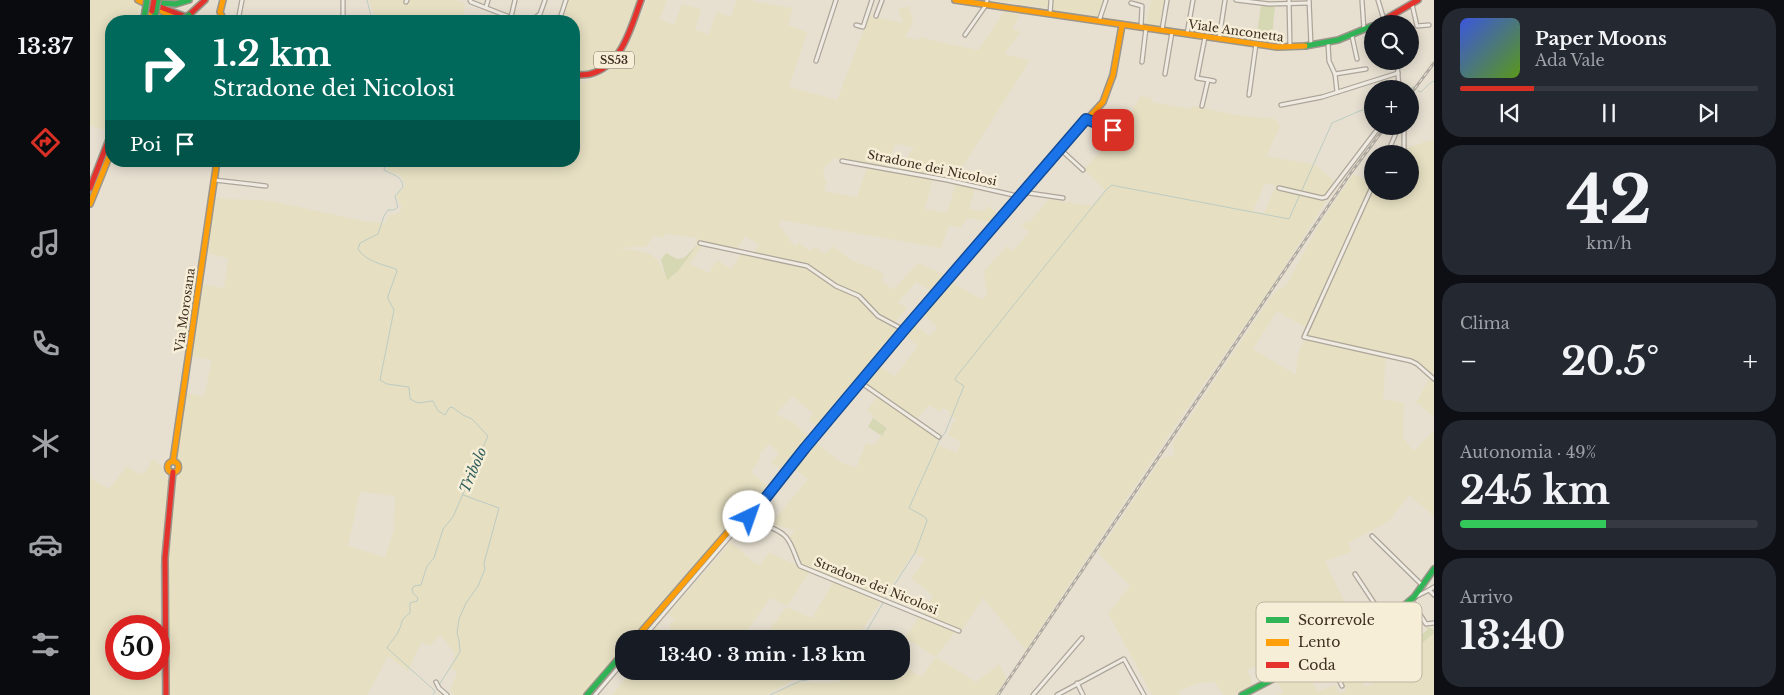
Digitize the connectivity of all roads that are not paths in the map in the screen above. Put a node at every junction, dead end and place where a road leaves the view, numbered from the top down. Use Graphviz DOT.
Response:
graph roads {
  1 [pos="138,0"];
  2 [pos="154,0"];
  3 [pos="189,0"];
  4 [pos="205,0"];
  5 [pos="223,0"];
  6 [pos="242,0"];
  7 [pos="343,0"];
  8 [pos="470,0"];
  9 [pos="488,0"];
  10 [pos="515,0"];
  11 [pos="545,0"];
  12 [pos="566,0"];
  13 [pos="642,0"];
  14 [pos="836,0"];
  15 [pos="872,0"];
  16 [pos="882,0"];
  17 [pos="955,0"];
  18 [pos="1052,0"];
  19 [pos="1106,0"];
  20 [pos="1167,0"];
  21 [pos="1193,0"];
  22 [pos="1225,0"];
  23 [pos="1236,0"];
  24 [pos="1378,0"];
  25 [pos="1418,0"];
  26 [pos="145,1"];
  27 [pos="1309,1"];
  28 [pos="1362,1"];
  29 [pos="159,2"];
  30 [pos="986,2"];
  31 [pos="1289,2"];
  32 [pos="1131,3"];
  33 [pos="1412,4"];
  34 [pos="486,8"];
  35 [pos="160,10"];
  36 [pos="153,13"];
  37 [pos="1050,14"];
  38 [pos="144,15"];
  39 [pos="169,15"];
  40 [pos="181,15"];
  41 [pos="189,15"];
  42 [pos="221,15"];
  43 [pos="239,15"];
  44 [pos="343,15"];
  45 [pos="505,15"];
  46 [pos="511,15"];
  47 [pos="539,15"];
  48 [pos="561,15"];
  49 [pos="1386,15"];
  50 [pos="1392,15"];
  51 [pos="876,16"];
  52 [pos="1099,21"];
  53 [pos="856,25"];
  54 [pos="1122,25"];
  55 [pos="1429,25"];
  56 [pos="1143,28"];
  57 [pos="1162,31"];
  58 [pos="1364,31"];
  59 [pos="1172,32"];
  60 [pos="1186,34"];
  61 [pos="965,35"];
  62 [pos="1352,36"];
  63 [pos="1204,37"];
  64 [pos="1219,40"];
  65 [pos="1328,43"];
  66 [pos="1256,44"];
  67 [pos="1311,46"];
  68 [pos="1290,48"];
  69 [pos="1357,59"];
  70 [pos="816,60"];
  71 [pos="1142,62"];
  72 [pos="1364,69"];
  73 [pos="1398,70"];
  74 [pos="1398,73"];
  75 [pos="1165,74"];
  76 [pos="1335,74"];
  77 [pos="580,75"];
  78 [pos="1208,80"];
  79 [pos="1398,80"];
  80 [pos="1214,81"];
  81 [pos="1337,92"];
  82 [pos="1249,96"];
  83 [pos="1281,105"];
  84 [pos="1202,106"];
  85 [pos="1086,119"];
  86 [pos="1373,135"];
  87 [pos="1126,136"];
  88 [pos="105,149"];
  89 [pos="1060,149"];
  90 [pos="842,160"];
  91 [pos="105,167"];
  92 [pos="216,167"];
  93 [pos="1083,170"];
  94 [pos="214,180"];
  95 [pos="266,186"];
  96 [pos="90,188"];
  97 [pos="1278,188"];
  98 [pos="1020,194"];
  99 [pos="1063,198"];
  100 [pos="1366,200"];
  101 [pos="90,204"];
  102 [pos="700,244"];
  103 [pos="904,330"];
  104 [pos="1434,379"];
  105 [pos="860,382"];
  106 [pos="939,437"];
  107 [pos="749,514"];
  108 [pos="743,519"];
  109 [pos="1372,536"];
  110 [pos="1434,569"];
  111 [pos="1354,574"];
  112 [pos="1423,586"];
  113 [pos="1434,587"];
  114 [pos="1429,590"];
  115 [pos="1434,595"];
  116 [pos="1413,599"];
  117 [pos="1373,602"];
  118 [pos="1409,602"];
  119 [pos="1415,602"];
  120 [pos="1422,616"];
  121 [pos="1434,623"];
  122 [pos="643,630"];
  123 [pos="650,630"];
  124 [pos="959,631"];
  125 [pos="1082,638"];
  126 [pos="615,662"];
  127 [pos="615,672"];
  128 [pos="436,682"];
  129 [pos="1267,682"];
  130 [pos="1340,682"];
  131 [pos="1076,683"];
  132 [pos="1342,686"];
  133 [pos="166,695"];
  134 [pos="447,695"];
  135 [pos="587,695"];
  136 [pos="595,695"];
  137 [pos="1033,695"];
  138 [pos="1057,695"];
  139 [pos="1083,695"];
  140 [pos="1144,695"];
  141 [pos="1242,695"];
  1 -- 26 [label="main road"];
  2 -- 36 [label="main road, bridge"];
  3 -- 29 [label="main road"];
  4 -- 41 [label="main road, bridge"];
  5 -- 42 [label="main road"];
  6 -- 43 [label="street"];
  7 -- 44 [label="street"];
  8 -- 34 [label="street"];
  9 -- 34 [label="street"];
  10 -- 46 [label="street"];
  11 -- 47 [label="street"];
  12 -- 48 [label="street"];
  13 -- 77 [label="main road, SS53"];
  14 -- 70 [label="street"];
  15 -- 53 [label="street"];
  16 -- 51 [label="street"];
  17 -- 30 [label="main road, Viale Anconetta"];
  18 -- 37 [label="street"];
  19 -- 52 [label="street"];
  20 -- 57 [label="street"];
  21 -- 60 [label="street"];
  22 -- 64 [label="street"];
  23 -- 31 [label="street"];
  24 -- 49 [label="street"];
  25 -- 33 [label="main road"];
  26 -- 38 [label="main road, bridge"];
  26 -- 40 [label="main road"];
  27 -- 31 [label="street"];
  27 -- 67 [label="street"];
  28 -- 58 [label="street"];
  29 -- 36 [label="main road, bridge"];
  30 -- 37 [label="main road, Viale Anconetta"];
  30 -- 61 [label="street"];
  31 -- 68 [label="street"];
  32 -- 56 [label="street"];
  33 -- 50 [label="main road"];
  33 -- 55 [label="street"];
  34 -- 45 [label="street"];
  35 -- 39 [label="main road"];
  37 -- 52 [label="main road, Viale Anconetta"];
  52 -- 54 [label="main road, Viale Anconetta"];
  54 -- 56 [label="main road, Viale Anconetta"];
  54 -- 85 [label="main road"];
  56 -- 57 [label="main road, Viale Anconetta"];
  56 -- 71 [label="street"];
  57 -- 59 [label="main road, Viale Anconetta"];
  58 -- 62 [label="main road, Viale Anconetta"];
  59 -- 60 [label="main road, Viale Anconetta"];
  59 -- 75 [label="street"];
  60 -- 63 [label="main road, Viale Anconetta"];
  62 -- 65 [label="main road, Viale Anconetta"];
  62 -- 69 [label="street"];
  63 -- 64 [label="main road, Viale Anconetta"];
  63 -- 78 [label="street"];
  64 -- 66 [label="main road, Viale Anconetta"];
  65 -- 67 [label="main road, Viale Anconetta"];
  65 -- 76 [label="street"];
  66 -- 68 [label="main road, Viale Anconetta"];
  66 -- 82 [label="street"];
  67 -- 68 [label="main road, Viale Anconetta"];
  72 -- 76 [label="street"];
  73 -- 74 [label="street"];
  74 -- 79 [label="street"];
  74 -- 81 [label="street"];
  76 -- 81 [label="street"];
  78 -- 80 [label="street"];
  78 -- 84 [label="street"];
  81 -- 83 [label="street"];
  85 -- 87 [label="street"];
  85 -- 89 [label="main road"];
  86 -- 97 [label="street"];
  88 -- 96 [label="main road"];
  89 -- 93 [label="street"];
  89 -- 98 [label="main road"];
  90 -- 98 [label="street, Stradone dei Nicolosi"];
  91 -- 101 [label="main road"];
  92 -- 94 [label="main road, Via Morosana"];
  94 -- 95 [label="street"];
  94 -- 133 [label="main road, Via Morosana"];
  98 -- 99 [label="street, Stradone dei Nicolosi"];
  98 -- 103 [label="main road"];
  100 -- 104 [label="street"];
  102 -- 103 [label="street"];
  103 -- 105 [label="main road"];
  105 -- 106 [label="street"];
  105 -- 107 [label="main road"];
  107 -- 108 [label="main road"];
  107 -- 108 [label="main road"];
  108 -- 122 [label="main road"];
  108 -- 123 [label="street"];
  108 -- 124 [label="street, Stradone dei Nicolosi"];
  109 -- 112 [label="street"];
  110 -- 112 [label="main road"];
  111 -- 117 [label="street"];
  112 -- 116 [label="main road"];
  113 -- 114 [label="street"];
  114 -- 115 [label="street"];
  114 -- 116 [label="street"];
  116 -- 118 [label="main road"];
  116 -- 119 [label="street"];
  120 -- 121 [label="street"];
  125 -- 137 [label="street"];
  126 -- 135 [label="main road"];
  127 -- 136 [label="street"];
  128 -- 134 [label="street"];
  129 -- 141 [label="main road"];
  130 -- 132 [label="street"];
  131 -- 138 [label="street"];
  131 -- 139 [label="street"];
  131 -- 140 [label="street"];
}
